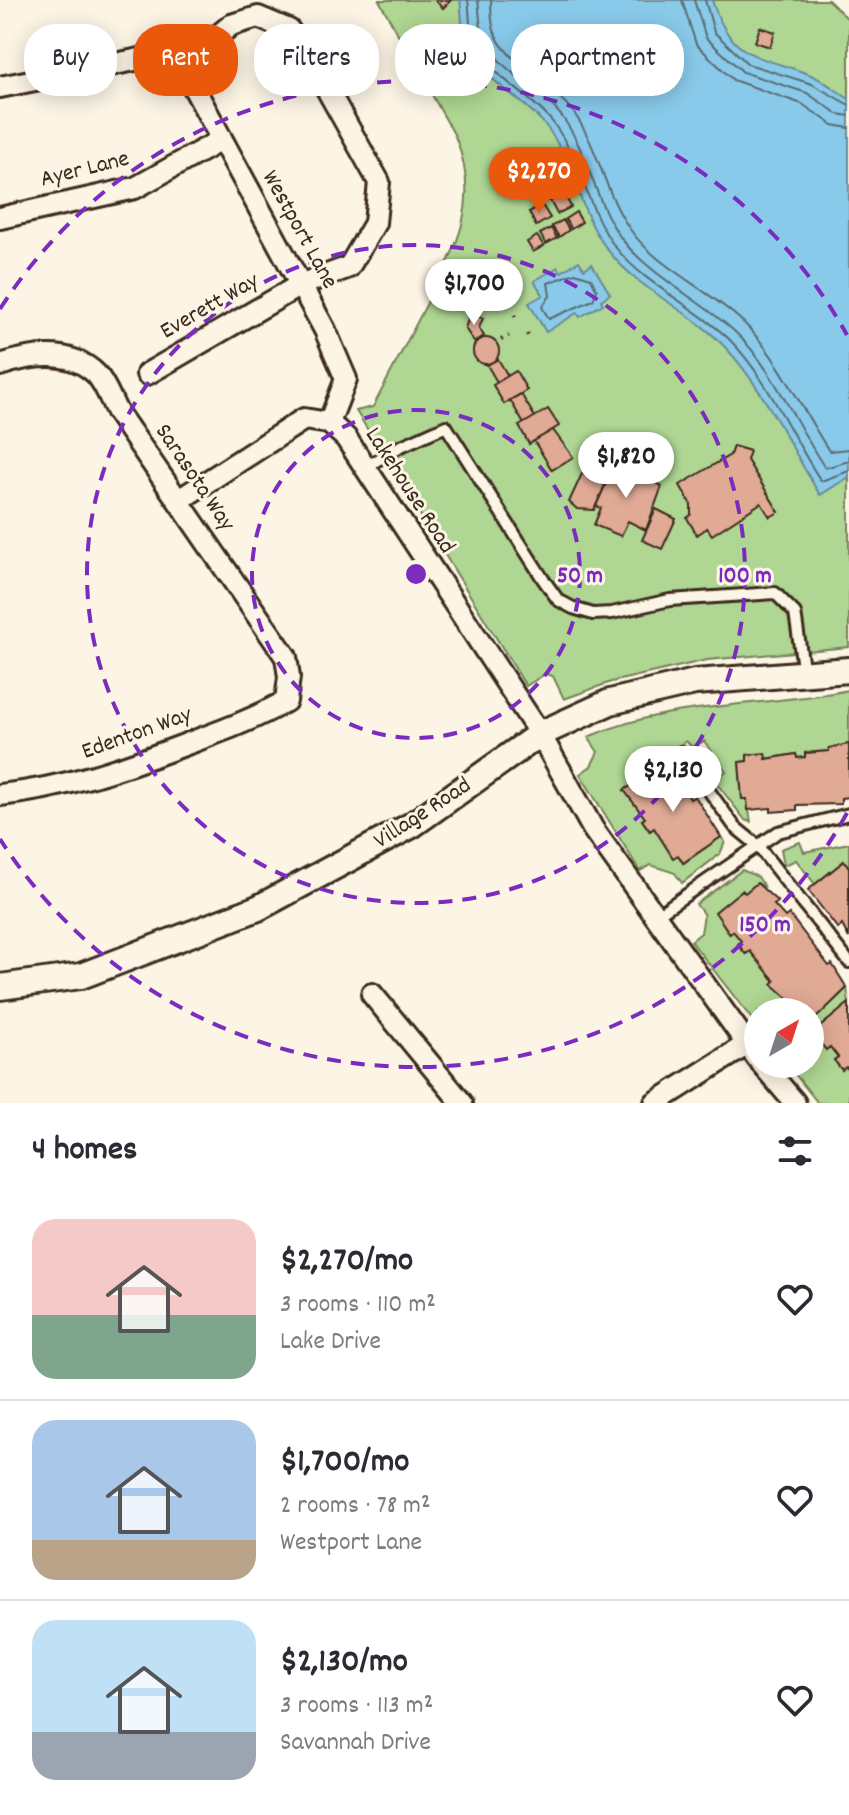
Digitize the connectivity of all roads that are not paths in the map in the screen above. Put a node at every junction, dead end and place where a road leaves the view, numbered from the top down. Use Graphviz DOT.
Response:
graph roads {
  1 [pos="234,24"];
  2 [pos="133,60"];
  3 [pos="0,87"];
  4 [pos="198,96"];
  5 [pos="221,140"];
  6 [pos="0,218"];
  7 [pos="300,285"];
  8 [pos="0,365"];
  9 [pos="147,374"];
  10 [pos="329,423"];
  11 [pos="366,467"];
  12 [pos="179,500"];
  13 [pos="849,670"];
  14 [pos="804,676"];
  15 [pos="286,701"];
  16 [pos="540,734"];
  17 [pos="681,752"];
  18 [pos="0,795"];
  19 [pos="849,814"];
  20 [pos="757,845"];
  21 [pos="654,917"];
  22 [pos="849,962"];
  23 [pos="0,987"];
  24 [pos="372,994"];
  25 [pos="744,1041"];
  26 [pos="744,1056"];
  27 [pos="774,1078"];
  28 [pos="462,1103"];
  29 [pos="655,1103"];
  30 [pos="795,1103"];
  1 -- 7 [label="street, Everett Way"];
  2 -- 3 [label="street"];
  4 -- 5 [label="street, Westport Lane"];
  5 -- 6 [label="street, Ayer Lane"];
  5 -- 7 [label="street, Westport Lane"];
  7 -- 9 [label="street, Everett Way"];
  7 -- 10 [label="street, Westport Lane"];
  8 -- 12 [label="street, Sarasota Way"];
  10 -- 11 [label="street, Lakehouse Road"];
  10 -- 12 [label="street, Lakehouse Road"];
  11 -- 14 [label="lane"];
  11 -- 16 [label="street, Lakehouse Road"];
  12 -- 15 [label="street, Sarasota Way"];
  13 -- 14 [label="street, Village Road"];
  14 -- 16 [label="street, Village Road"];
  15 -- 18 [label="street, Edenton Way"];
  16 -- 21 [label="street, Lakehouse Road"];
  16 -- 23 [label="street, Village Road"];
  17 -- 20 [label="lane"];
  19 -- 20 [label="lane"];
  20 -- 21 [label="lane"];
  20 -- 22 [label="lane"];
  21 -- 25 [label="street, Lakehouse Road"];
  24 -- 28 [label="street"];
  26 -- 29 [label="street"];
  27 -- 30 [label="street"];
}
